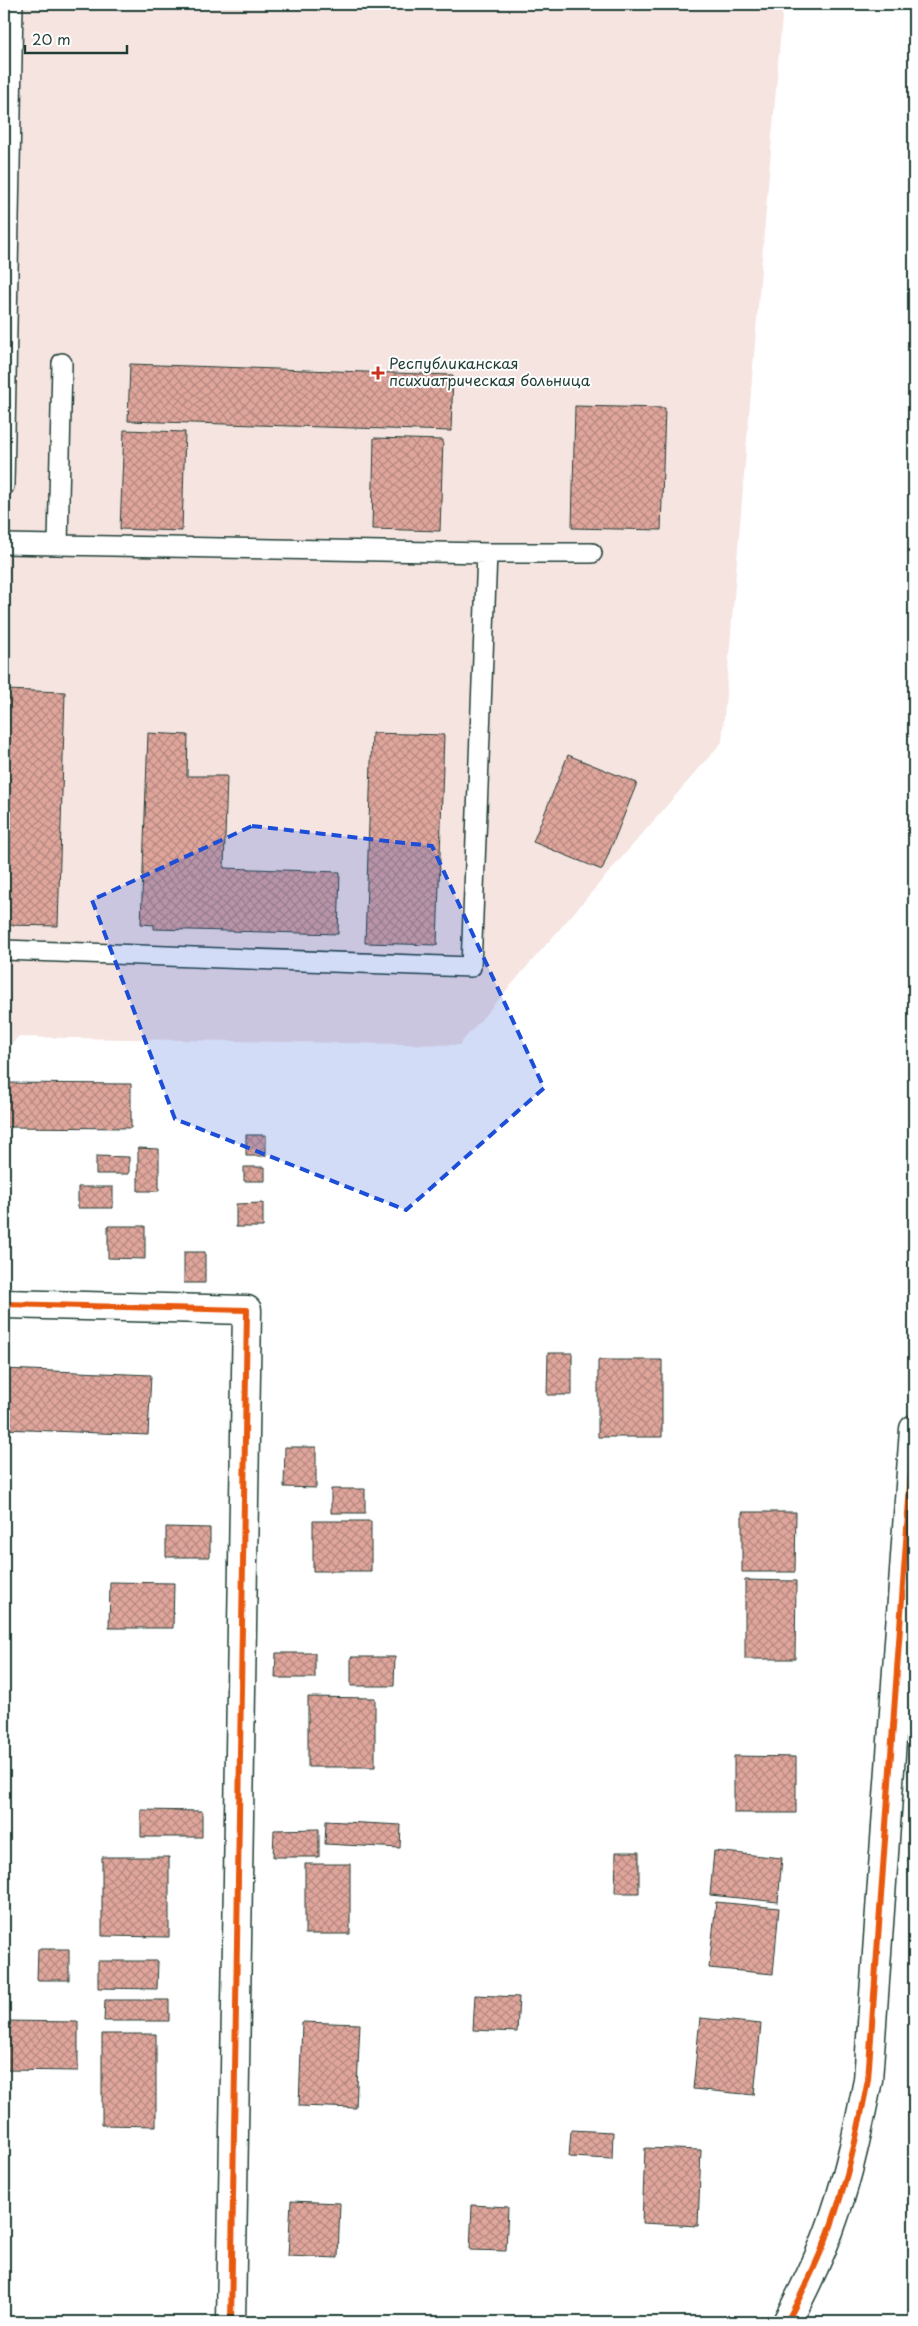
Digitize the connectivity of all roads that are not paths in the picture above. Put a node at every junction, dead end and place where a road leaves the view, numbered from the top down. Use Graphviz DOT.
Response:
graph roads {
  1 [pos="13,4"];
  2 [pos="62,363"];
  3 [pos="4,486"];
  4 [pos="4,544"];
  5 [pos="58,545"];
  6 [pos="487,553"];
  7 [pos="592,553"];
  8 [pos="4,950"];
  9 [pos="4,1304"];
  10 [pos="914,1429"];
  11 [pos="231,2322"];
  12 [pos="787,2322"];
  1 -- 3 [label="lane"];
  2 -- 5 [label="lane"];
  4 -- 5 [label="lane"];
  5 -- 6 [label="lane"];
  6 -- 7 [label="lane"];
  6 -- 8 [label="lane"];
  9 -- 11 [label="street"];
  10 -- 12 [label="street"];
}
